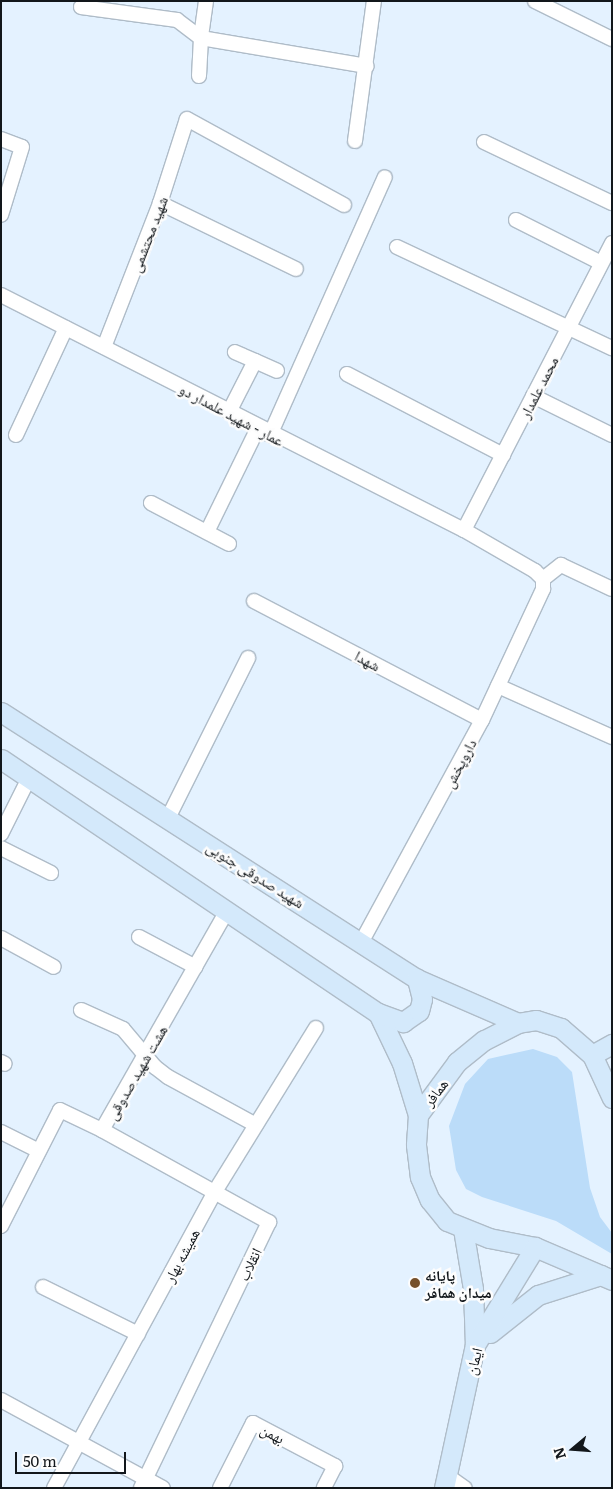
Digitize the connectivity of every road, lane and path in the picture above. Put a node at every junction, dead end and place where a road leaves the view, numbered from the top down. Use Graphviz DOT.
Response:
graph roads {
  1 [pos="206,1"];
  2 [pos="374,1"];
  3 [pos="535,1"];
  4 [pos="81,7"];
  5 [pos="201,38"];
  6 [pos="612,39"];
  7 [pos="367,66"];
  8 [pos="199,76"];
  9 [pos="1,139"];
  10 [pos="354,141"];
  11 [pos="484,142"];
  12 [pos="385,177"];
  13 [pos="160,203"];
  14 [pos="612,203"];
  15 [pos="344,205"];
  16 [pos="1,215"];
  17 [pos="516,220"];
  18 [pos="612,243"];
  19 [pos="397,247"];
  20 [pos="601,263"];
  21 [pos="296,269"];
  22 [pos="1,295"];
  23 [pos="66,328"];
  24 [pos="568,328"];
  25 [pos="104,347"];
  26 [pos="612,348"];
  27 [pos="234,352"];
  28 [pos="254,361"];
  29 [pos="277,371"];
  30 [pos="348,374"];
  31 [pos="533,396"];
  32 [pos="229,412"];
  33 [pos="264,432"];
  34 [pos="16,435"];
  35 [pos="612,435"];
  36 [pos="503,455"];
  37 [pos="151,503"];
  38 [pos="464,530"];
  39 [pos="207,532"];
  40 [pos="229,544"];
  41 [pos="542,579"];
  42 [pos="612,589"];
  43 [pos="254,601"];
  44 [pos="248,658"];
  45 [pos="498,686"];
  46 [pos="1,712"];
  47 [pos="482,720"];
  48 [pos="612,737"];
  49 [pos="4,763"];
  50 [pos="29,778"];
  51 [pos="168,818"];
  52 [pos="1,834"];
  53 [pos="1,848"];
  54 [pos="51,874"];
  55 [pos="227,911"];
  56 [pos="140,937"];
  57 [pos="1,938"];
  58 [pos="362,941"];
  59 [pos="54,967"];
  60 [pos="196,967"];
  61 [pos="417,979"];
  62 [pos="81,1010"];
  63 [pos="378,1013"];
  64 [pos="518,1023"];
  65 [pos="316,1028"];
  66 [pos="612,1044"];
  67 [pos="146,1055"];
  68 [pos="592,1055"];
  69 [pos="610,1100"];
  70 [pos="418,1115"];
  71 [pos="256,1125"];
  72 [pos="102,1130"];
  73 [pos="1,1132"];
  74 [pos="39,1151"];
  75 [pos="214,1193"];
  76 [pos="3,1220"];
  77 [pos="463,1229"];
  78 [pos="535,1247"];
  79 [pos="608,1279"];
  80 [pos="43,1287"];
  81 [pos="138,1334"];
  82 [pos="475,1345"];
  83 [pos="1,1400"];
  84 [pos="79,1444"];
  85 [pos="144,1483"];
  86 [pos="446,1483"];
  87 [pos="54,1488"];
  88 [pos="163,1488"];
  89 [pos="220,1488"];
  90 [pos="324,1488"];
  91 [pos="465,1488"];
  1 -- 5 [label="street"];
  2 -- 7 [label="street"];
  3 -- 6 [label="street"];
  4 -- 5 [label="street"];
  5 -- 7 [label="street"];
  5 -- 8 [label="street"];
  7 -- 10 [label="street"];
  9 -- 16 [label="street"];
  11 -- 14 [label="street"];
  12 -- 33 [label="street"];
  13 -- 15 [label="street, شهید محتشمی"];
  13 -- 21 [label="street"];
  13 -- 25 [label="street, شهید محتشمی"];
  17 -- 20 [label="street"];
  18 -- 20 [label="street, محمد علمدار"];
  19 -- 24 [label="street"];
  20 -- 24 [label="street, محمد علمدار"];
  22 -- 23 [label="street, عمار - شهید علمدار دو"];
  23 -- 25 [label="street, عمار - شهید علمدار دو"];
  23 -- 34 [label="street"];
  24 -- 26 [label="street"];
  24 -- 31 [label="street, محمد علمدار"];
  25 -- 32 [label="street, عمار - شهید علمدار دو"];
  27 -- 28 [label="street"];
  28 -- 29 [label="street"];
  28 -- 32 [label="street"];
  30 -- 36 [label="street"];
  31 -- 35 [label="street"];
  31 -- 36 [label="street, محمد علمدار"];
  32 -- 33 [label="street, عمار - شهید علمدار دو"];
  33 -- 38 [label="street, عمار - شهید علمدار دو"];
  33 -- 39 [label="street"];
  36 -- 38 [label="street, محمد علمدار"];
  37 -- 39 [label="street"];
  38 -- 41 [label="street, عمار - شهید علمدار دو"];
  39 -- 40 [label="street"];
  41 -- 42 [label="street"];
  41 -- 45 [label="street, داروپخش"];
  43 -- 47 [label="street, شهدا"];
  44 -- 51 [label="street"];
  45 -- 47 [label="street, داروپخش"];
  45 -- 48 [label="street"];
  46 -- 51 [label="main road, شهید صدوقی جنوبی"];
  47 -- 58 [label="street, داروپخش"];
  49 -- 50 [label="main road"];
  50 -- 52 [label="street"];
  50 -- 55 [label="main road"];
  51 -- 58 [label="main road, شهید صدوقی جنوبی"];
  53 -- 54 [label="street"];
  55 -- 60 [label="street, هشت شهید صدوقی"];
  55 -- 63 [label="main road"];
  56 -- 60 [label="street"];
  57 -- 59 [label="street"];
  58 -- 61 [label="main road, شهید صدوقی جنوبی"];
  60 -- 67 [label="street, هشت شهید صدوقی"];
  61 -- 63 [label="main road"];
  61 -- 64 [label="main road, شهید صدوقی جنوبی"];
  62 -- 67 [label="street"];
  63 -- 70 [label="main road"];
  64 -- 68 [label="main road, همافر"];
  64 -- 70 [label="main road, همافر"];
  65 -- 71 [label="street, همیشه بهار"];
  66 -- 68 [label="main road"];
  67 -- 71 [label="street"];
  67 -- 72 [label="street, هشت شهید صدوقی"];
  68 -- 69 [label="main road, همافر"];
  70 -- 77 [label="main road, همافر"];
  71 -- 75 [label="street, همیشه بهار"];
  72 -- 74 [label="street, هشت شهید صدوقی"];
  72 -- 75 [label="street, انقلاب"];
  73 -- 74 [label="street"];
  74 -- 76 [label="street, هشت شهید صدوقی"];
  75 -- 81 [label="street, همیشه بهار"];
  75 -- 85 [label="street, انقلاب"];
  77 -- 78 [label="main road, همافر"];
  77 -- 82 [label="main road"];
  78 -- 79 [label="main road"];
  78 -- 82 [label="main road, ایمان"];
  79 -- 82 [label="main road"];
  80 -- 81 [label="street"];
  81 -- 84 [label="street, همیشه بهار"];
  82 -- 86 [label="main road, ایمان"];
  83 -- 84 [label="street"];
  84 -- 85 [label="street"];
  84 -- 87 [label="street, همیشه بهار"];
  85 -- 88 [label="street"];
  86 -- 91 [label="street"];
  89 -- 90 [label="street, بهمن"];
}
